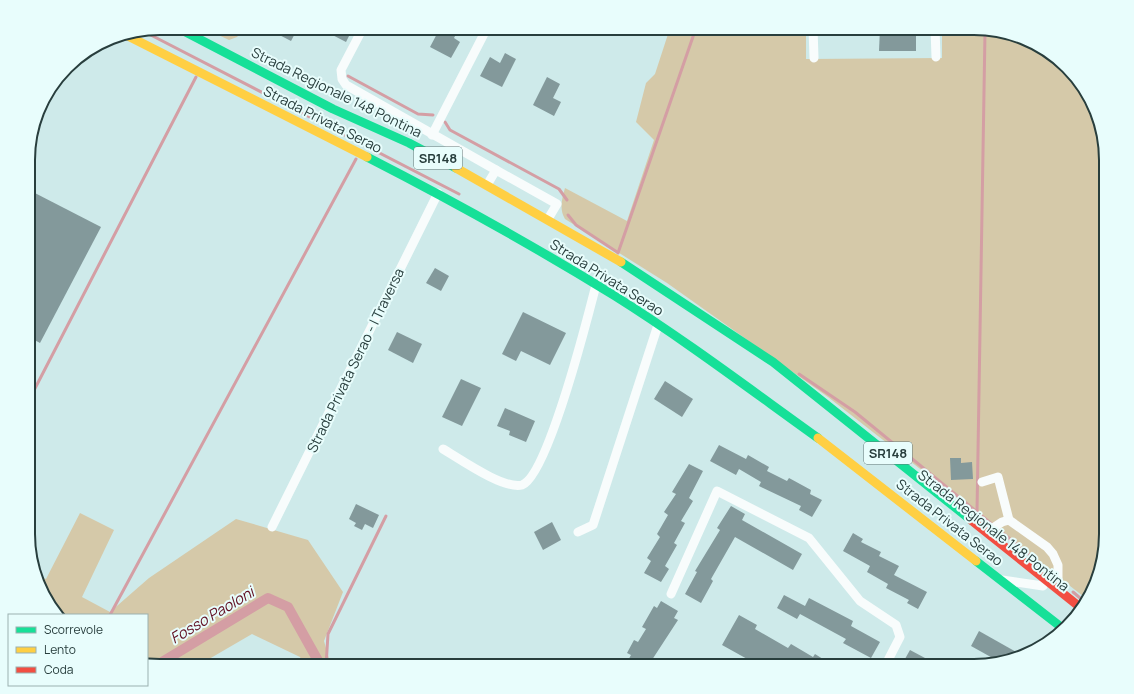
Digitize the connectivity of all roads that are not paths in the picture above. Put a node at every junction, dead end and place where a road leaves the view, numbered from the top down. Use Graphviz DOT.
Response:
graph roads {
  1 [pos="191,35"];
  2 [pos="359,35"];
  3 [pos="483,35"];
  4 [pos="813,35"];
  5 [pos="936,35"];
  6 [pos="132,38"];
  7 [pos="936,57"];
  8 [pos="814,58"];
  9 [pos="432,135"];
  10 [pos="496,170"];
  11 [pos="487,185"];
  12 [pos="438,193"];
  13 [pos="548,219"];
  14 [pos="596,285"];
  15 [pos="688,306"];
  16 [pos="658,325"];
  17 [pos="444,449"];
  18 [pos="982,482"];
  19 [pos="1006,521"];
  20 [pos="272,527"];
  21 [pos="578,532"];
  22 [pos="987,532"];
  23 [pos="1002,580"];
  24 [pos="1042,586"];
  25 [pos="1058,589"];
  26 [pos="671,594"];
  27 [pos="1077,605"];
  28 [pos="1072,611"];
  29 [pos="1059,625"];
  30 [pos="889,659"];
  1 -- 11 [label="main road, Strada Regionale 148 Pontina / SR148"];
  2 -- 9 [label="street"];
  3 -- 9 [label="street"];
  4 -- 8 [label="street"];
  5 -- 7 [label="street"];
  6 -- 12 [label="main road, Strada Privata Serao"];
  9 -- 10 [label="street"];
  10 -- 11 [label="street"];
  10 -- 13 [label="street"];
  11 -- 13 [label="main road, Strada Regionale 148 Pontina / SR148"];
  12 -- 14 [label="main road, Strada Privata Serao"];
  12 -- 20 [label="street, Strada Privata Serao - I Traversa"];
  13 -- 15 [label="main road, Strada Regionale 148 Pontina / SR148"];
  14 -- 16 [label="main road, Strada Privata Serao"];
  14 -- 17 [label="street"];
  15 -- 22 [label="main road, Strada Regionale 148 Pontina / SR148"];
  15 -- 24 [label="main road, Strada Regionale 148 Pontina / SR148"];
  16 -- 21 [label="street"];
  16 -- 23 [label="main road, Strada Privata Serao"];
  18 -- 19 [label="street"];
  19 -- 22 [label="street, Strada Regionale 148 Pontina"];
  19 -- 25 [label="street, Strada Regionale 148 Pontina"];
  22 -- 25 [label="main road, Strada Regionale 148 Pontina / SR148"];
  23 -- 24 [label="street, Strada Privata Serao"];
  23 -- 29 [label="main road"];
  24 -- 28 [label="main road, Strada Regionale 148 Pontina / SR148"];
  25 -- 27 [label="main road, Strada Regionale 148 Pontina / SR148"];
  26 -- 30 [label="street"];
}
